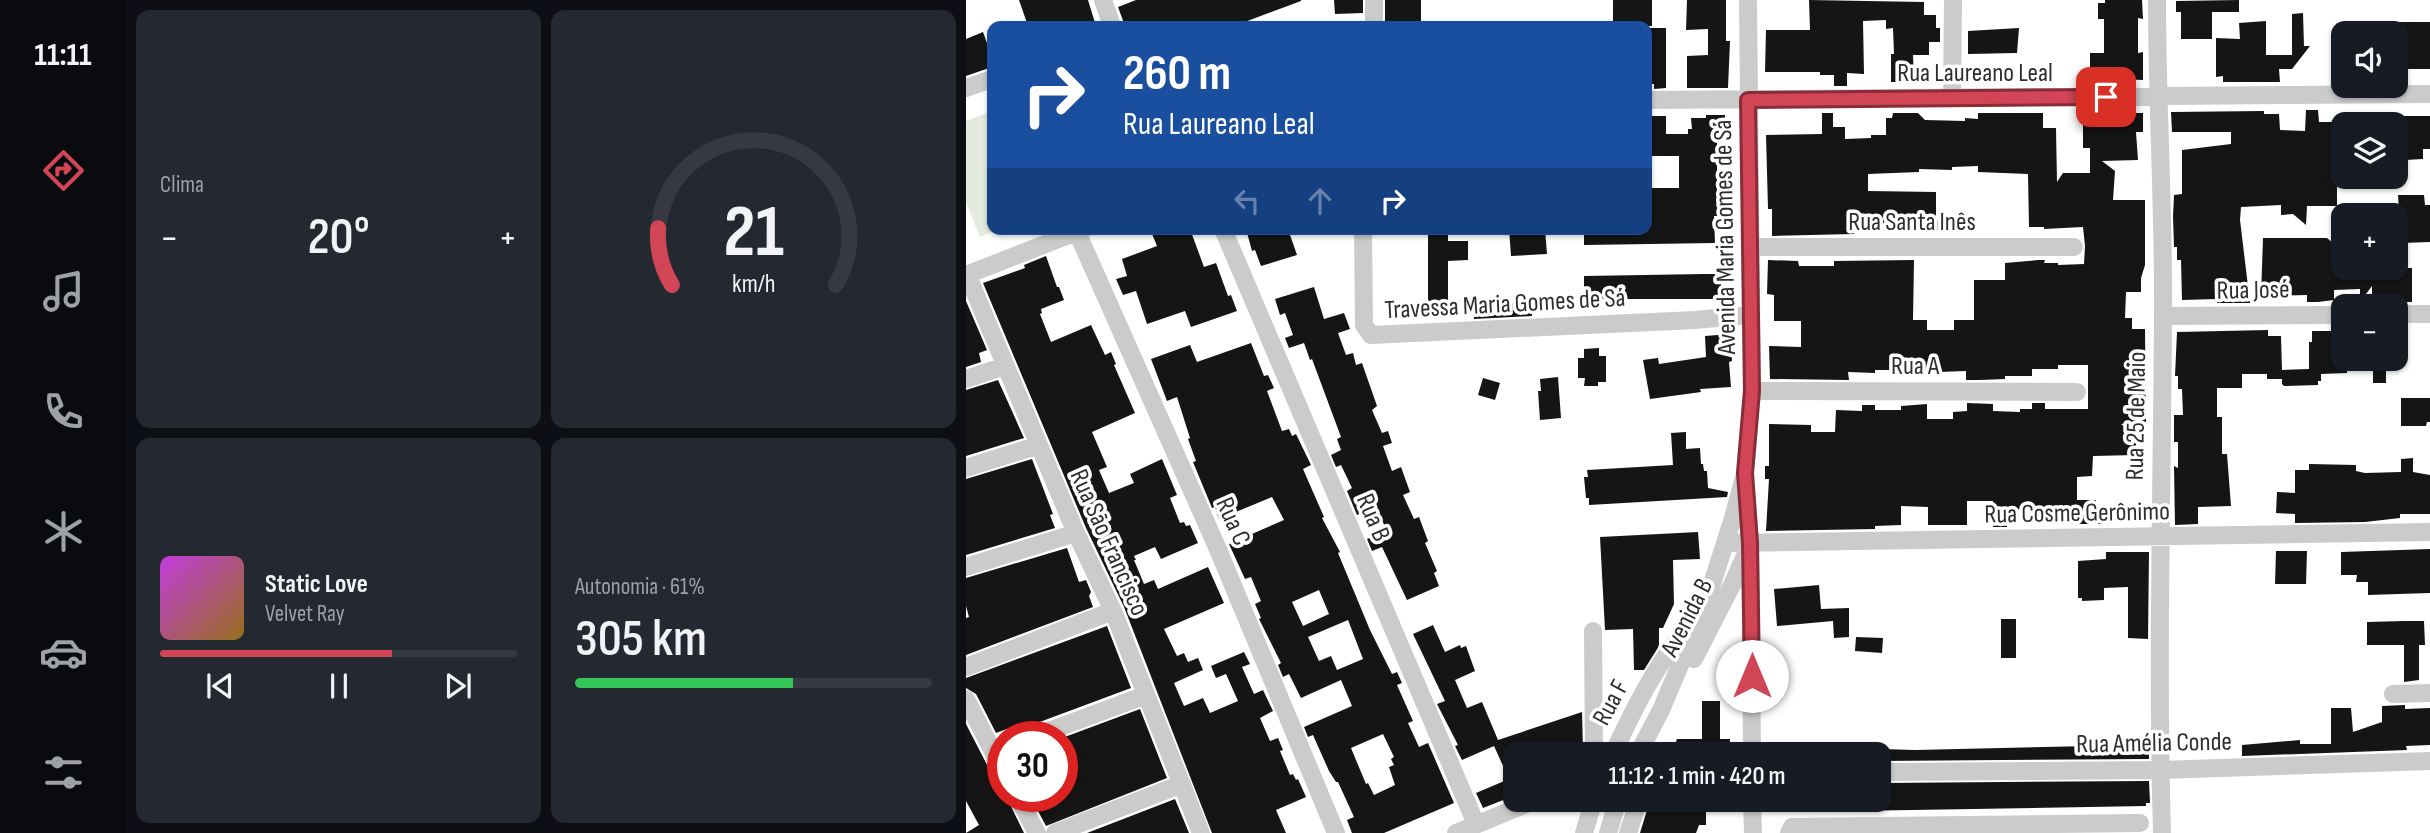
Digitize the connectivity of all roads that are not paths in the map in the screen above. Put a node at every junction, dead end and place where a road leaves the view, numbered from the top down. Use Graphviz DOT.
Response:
graph roads {
  1 [pos="1103,0"];
  2 [pos="1374,0"];
  3 [pos="1748,0"];
  4 [pos="1953,0"];
  5 [pos="2157,0"];
  6 [pos="1110,21"];
  7 [pos="1374,21"];
  8 [pos="987,81"];
  9 [pos="966,89"];
  10 [pos="2430,93"];
  11 [pos="2157,97"];
  12 [pos="1952,98"];
  13 [pos="1652,100"];
  14 [pos="1748,100"];
  15 [pos="1067,235"];
  16 [pos="1082,235"];
  17 [pos="1226,235"];
  18 [pos="1363,235"];
  19 [pos="1750,247"];
  20 [pos="2074,247"];
  21 [pos="967,274"];
  22 [pos="2408,314"];
  23 [pos="2430,314"];
  24 [pos="1750,315"];
  25 [pos="2331,315"];
  26 [pos="2163,316"];
  27 [pos="1005,366"];
  28 [pos="966,379"];
  29 [pos="1752,391"];
  30 [pos="2077,392"];
  31 [pos="1039,445"];
  32 [pos="966,468"];
  33 [pos="1745,473"];
  34 [pos="2430,532"];
  35 [pos="1076,533"];
  36 [pos="2159,537"];
  37 [pos="1726,543"];
  38 [pos="1750,543"];
  39 [pos="966,568"];
  40 [pos="1705,606"];
  41 [pos="1113,611"];
  42 [pos="1593,631"];
  43 [pos="966,667"];
  44 [pos="2430,693"];
  45 [pos="2393,694"];
  46 [pos="1146,695"];
  47 [pos="966,699"];
  48 [pos="1661,710"];
  49 [pos="1076,721"];
  50 [pos="987,732"];
  51 [pos="1594,742"];
  52 [pos="1618,742"];
  53 [pos="1645,742"];
  54 [pos="1752,742"];
  55 [pos="2430,761"];
  56 [pos="2160,770"];
  57 [pos="1891,772"];
  58 [pos="1182,784"];
  59 [pos="1026,812"];
  60 [pos="1506,812"];
  61 [pos="1590,812"];
  62 [pos="1615,812"];
  63 [pos="1635,812"];
  64 [pos="1752,812"];
  65 [pos="2140,823"];
  66 [pos="1476,824"];
  67 [pos="1037,833"];
  68 [pos="1055,833"];
  69 [pos="1201,833"];
  70 [pos="1336,833"];
  71 [pos="1456,833"];
  72 [pos="1584,833"];
  73 [pos="1608,833"];
  74 [pos="1628,833"];
  75 [pos="1753,833"];
  76 [pos="1789,833"];
  77 [pos="2162,833"];
  1 -- 6 [label="street"];
  2 -- 7 [label="street"];
  3 -- 14 [label="street, Avenida Maria Gomes de Sá"];
  4 -- 12 [label="street"];
  5 -- 11 [label="street, Rua 25 de Maio"];
  8 -- 9 [label="street"];
  10 -- 11 [label="street, Rua Laureano Leal"];
  11 -- 12 [label="street, Rua Laureano Leal"];
  11 -- 26 [label="street, Rua 25 de Maio"];
  12 -- 14 [label="street, Rua Laureano Leal"];
  13 -- 14 [label="street, Rua Laureano Leal"];
  14 -- 19 [label="street, Avenida Maria Gomes de Sá"];
  15 -- 21 [label="street"];
  16 -- 70 [label="street, Rua C"];
  17 -- 66 [label="street, Rua B"];
  18 -- 24 [label="street, Travessa Maria Gomes de Sá"];
  19 -- 20 [label="street, Rua Santa Inês"];
  19 -- 24 [label="street, Avenida Maria Gomes de Sá"];
  21 -- 27 [label="street, Rua São Francisco"];
  22 -- 23 [label="street"];
  24 -- 29 [label="street, Avenida Maria Gomes de Sá"];
  25 -- 26 [label="street, Rua José"];
  26 -- 36 [label="street, Rua 25 de Maio"];
  27 -- 28 [label="street"];
  27 -- 31 [label="street, Rua São Francisco"];
  29 -- 30 [label="street, Rua A"];
  29 -- 33 [label="street, Avenida Maria Gomes de Sá"];
  31 -- 32 [label="street"];
  31 -- 35 [label="street, Rua São Francisco"];
  33 -- 37 [label="street, Avenida Maria Gomes de Sá"];
  33 -- 38 [label="street, Avenida Maria Gomes de Sá"];
  34 -- 36 [label="street, Rua Cosme Gerônimo"];
  35 -- 39 [label="street"];
  35 -- 41 [label="street, Rua São Francisco"];
  36 -- 38 [label="street, Rua Cosme Gerônimo"];
  36 -- 56 [label="street, Rua 25 de Maio"];
  37 -- 38 [label="street, Rua Cosme Gerônimo"];
  37 -- 40 [label="street, Avenida B"];
  38 -- 48 [label="street, Avenida B"];
  38 -- 54 [label="street, Avenida Maria Gomes de Sá"];
  40 -- 48 [label="street, Avenida B"];
  40 -- 52 [label="street, Rua F"];
  41 -- 43 [label="street"];
  41 -- 46 [label="street, Rua São Francisco"];
  42 -- 51 [label="street, Rua F"];
  44 -- 45 [label="street"];
  46 -- 49 [label="street"];
  46 -- 58 [label="street, Rua São Francisco"];
  47 -- 50 [label="street"];
  48 -- 53 [label="street, Avenida B"];
  55 -- 56 [label="street, Rua Amélia Conde"];
  56 -- 57 [label="street, Rua Amélia Conde"];
  56 -- 77 [label="street, Rua 25 de Maio"];
  58 -- 68 [label="street"];
  58 -- 69 [label="street, Rua São Francisco"];
  59 -- 67 [label="street"];
  60 -- 66 [label="street"];
  61 -- 72 [label="street"];
  62 -- 73 [label="street"];
  63 -- 74 [label="street"];
  64 -- 75 [label="street"];
  65 -- 76 [label="street"];
  66 -- 71 [label="street"];
}
